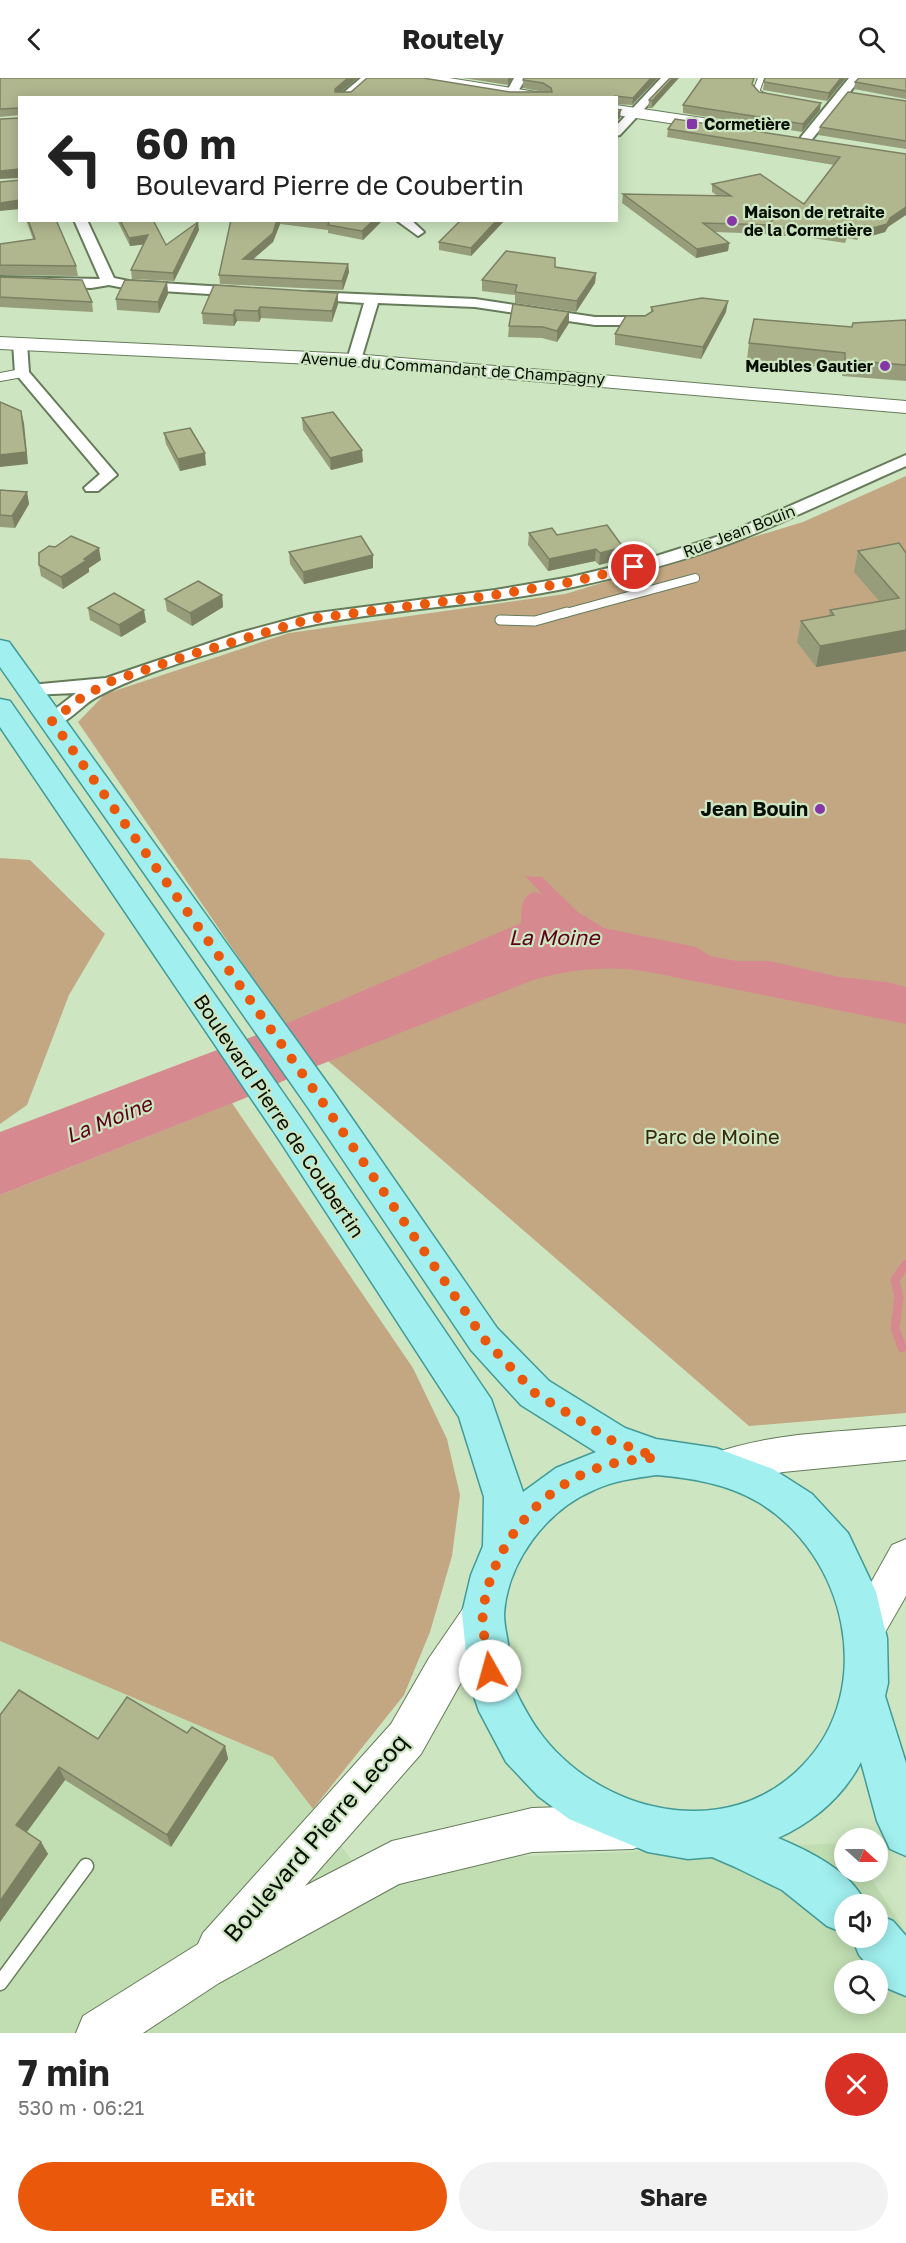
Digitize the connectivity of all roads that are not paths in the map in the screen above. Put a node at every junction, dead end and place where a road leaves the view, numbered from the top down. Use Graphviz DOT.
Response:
graph roads {
  1 [pos="368,78"];
  2 [pos="421,78"];
  3 [pos="520,78"];
  4 [pos="667,78"];
  5 [pos="761,78"];
  6 [pos="855,78"];
  7 [pos="512,93"];
  8 [pos="345,96"];
  9 [pos="530,96"];
  10 [pos="770,98"];
  11 [pos="618,110"];
  12 [pos="635,113"];
  13 [pos="736,129"];
  14 [pos="618,131"];
  15 [pos="800,139"];
  16 [pos="828,143"];
  17 [pos="81,222"];
  18 [pos="405,222"];
  19 [pos="418,232"];
  20 [pos="0,281"];
  21 [pos="109,281"];
  22 [pos="256,293"];
  23 [pos="291,295"];
  24 [pos="372,299"];
  25 [pos="644,321"];
  26 [pos="10,343"];
  27 [pos="354,360"];
  28 [pos="22,373"];
  29 [pos="0,377"];
  30 [pos="906,407"];
  31 [pos="906,460"];
  32 [pos="92,488"];
  33 [pos="695,578"];
  34 [pos="500,621"];
  35 [pos="0,648"];
  36 [pos="109,682"];
  37 [pos="30,690"];
  38 [pos="3,715"];
  39 [pos="52,721"];
  40 [pos="906,1443"];
  41 [pos="656,1457"];
  42 [pos="723,1467"];
  43 [pos="504,1547"];
  44 [pos="906,1558"];
  45 [pos="483,1614"];
  46 [pos="869,1622"];
  47 [pos="868,1709"];
  48 [pos="637,1827"];
  49 [pos="906,1833"];
  50 [pos="714,1834"];
  51 [pos="86,1866"];
  52 [pos="834,1899"];
  53 [pos="885,1948"];
  54 [pos="203,1967"];
  55 [pos="906,1972"];
  56 [pos="0,1983"];
  57 [pos="100,2033"];
  1 -- 8 [label="street"];
  2 -- 7 [label="main road"];
  3 -- 7 [label="street"];
  4 -- 12 [label="street"];
  5 -- 10 [label="lane"];
  6 -- 15 [label="street"];
  7 -- 9 [label="main road"];
  11 -- 12 [label="main road"];
  12 -- 13 [label="main road"];
  12 -- 14 [label="street"];
  15 -- 16 [label="main road"];
  17 -- 21 [label="street"];
  18 -- 19 [label="street"];
  20 -- 21 [label="street"];
  21 -- 22 [label="street"];
  23 -- 24 [label="street"];
  24 -- 25 [label="street"];
  24 -- 27 [label="street"];
  26 -- 27 [label="main road, Avenue du Commandant de Champagny"];
  26 -- 28 [label="street"];
  27 -- 30 [label="main road, Avenue du Commandant de Champagny"];
  28 -- 29 [label="lane"];
  28 -- 32 [label="street"];
  31 -- 36 [label="street, Rue Jean Bouin"];
  33 -- 34 [label="lane"];
  35 -- 37 [label="main road, Boulevard Pierre de Coubertin"];
  36 -- 37 [label="street, Rue Jean Bouin"];
  36 -- 39 [label="street, Rue Jean Bouin"];
  37 -- 39 [label="main road, Boulevard Pierre de Coubertin"];
  38 -- 43 [label="main road, Boulevard Pierre de Coubertin"];
  39 -- 41 [label="main road, Boulevard Pierre de Coubertin"];
  40 -- 42 [label="main road"];
  41 -- 42 [label="main road"];
  41 -- 43 [label="main road"];
  42 -- 46 [label="main road"];
  43 -- 45 [label="main road"];
  44 -- 46 [label="main road"];
  45 -- 48 [label="main road"];
  45 -- 54 [label="main road, Boulevard Pierre Lecoq"];
  46 -- 47 [label="main road"];
  47 -- 49 [label="main road"];
  47 -- 50 [label="main road"];
  48 -- 50 [label="main road"];
  48 -- 54 [label="main road, Boulevard Pierre Lecoq"];
  50 -- 52 [label="main road"];
  51 -- 56 [label="lane"];
  53 -- 55 [label="main road"];
  54 -- 57 [label="main road, Boulevard Pierre Lecoq"];
}
